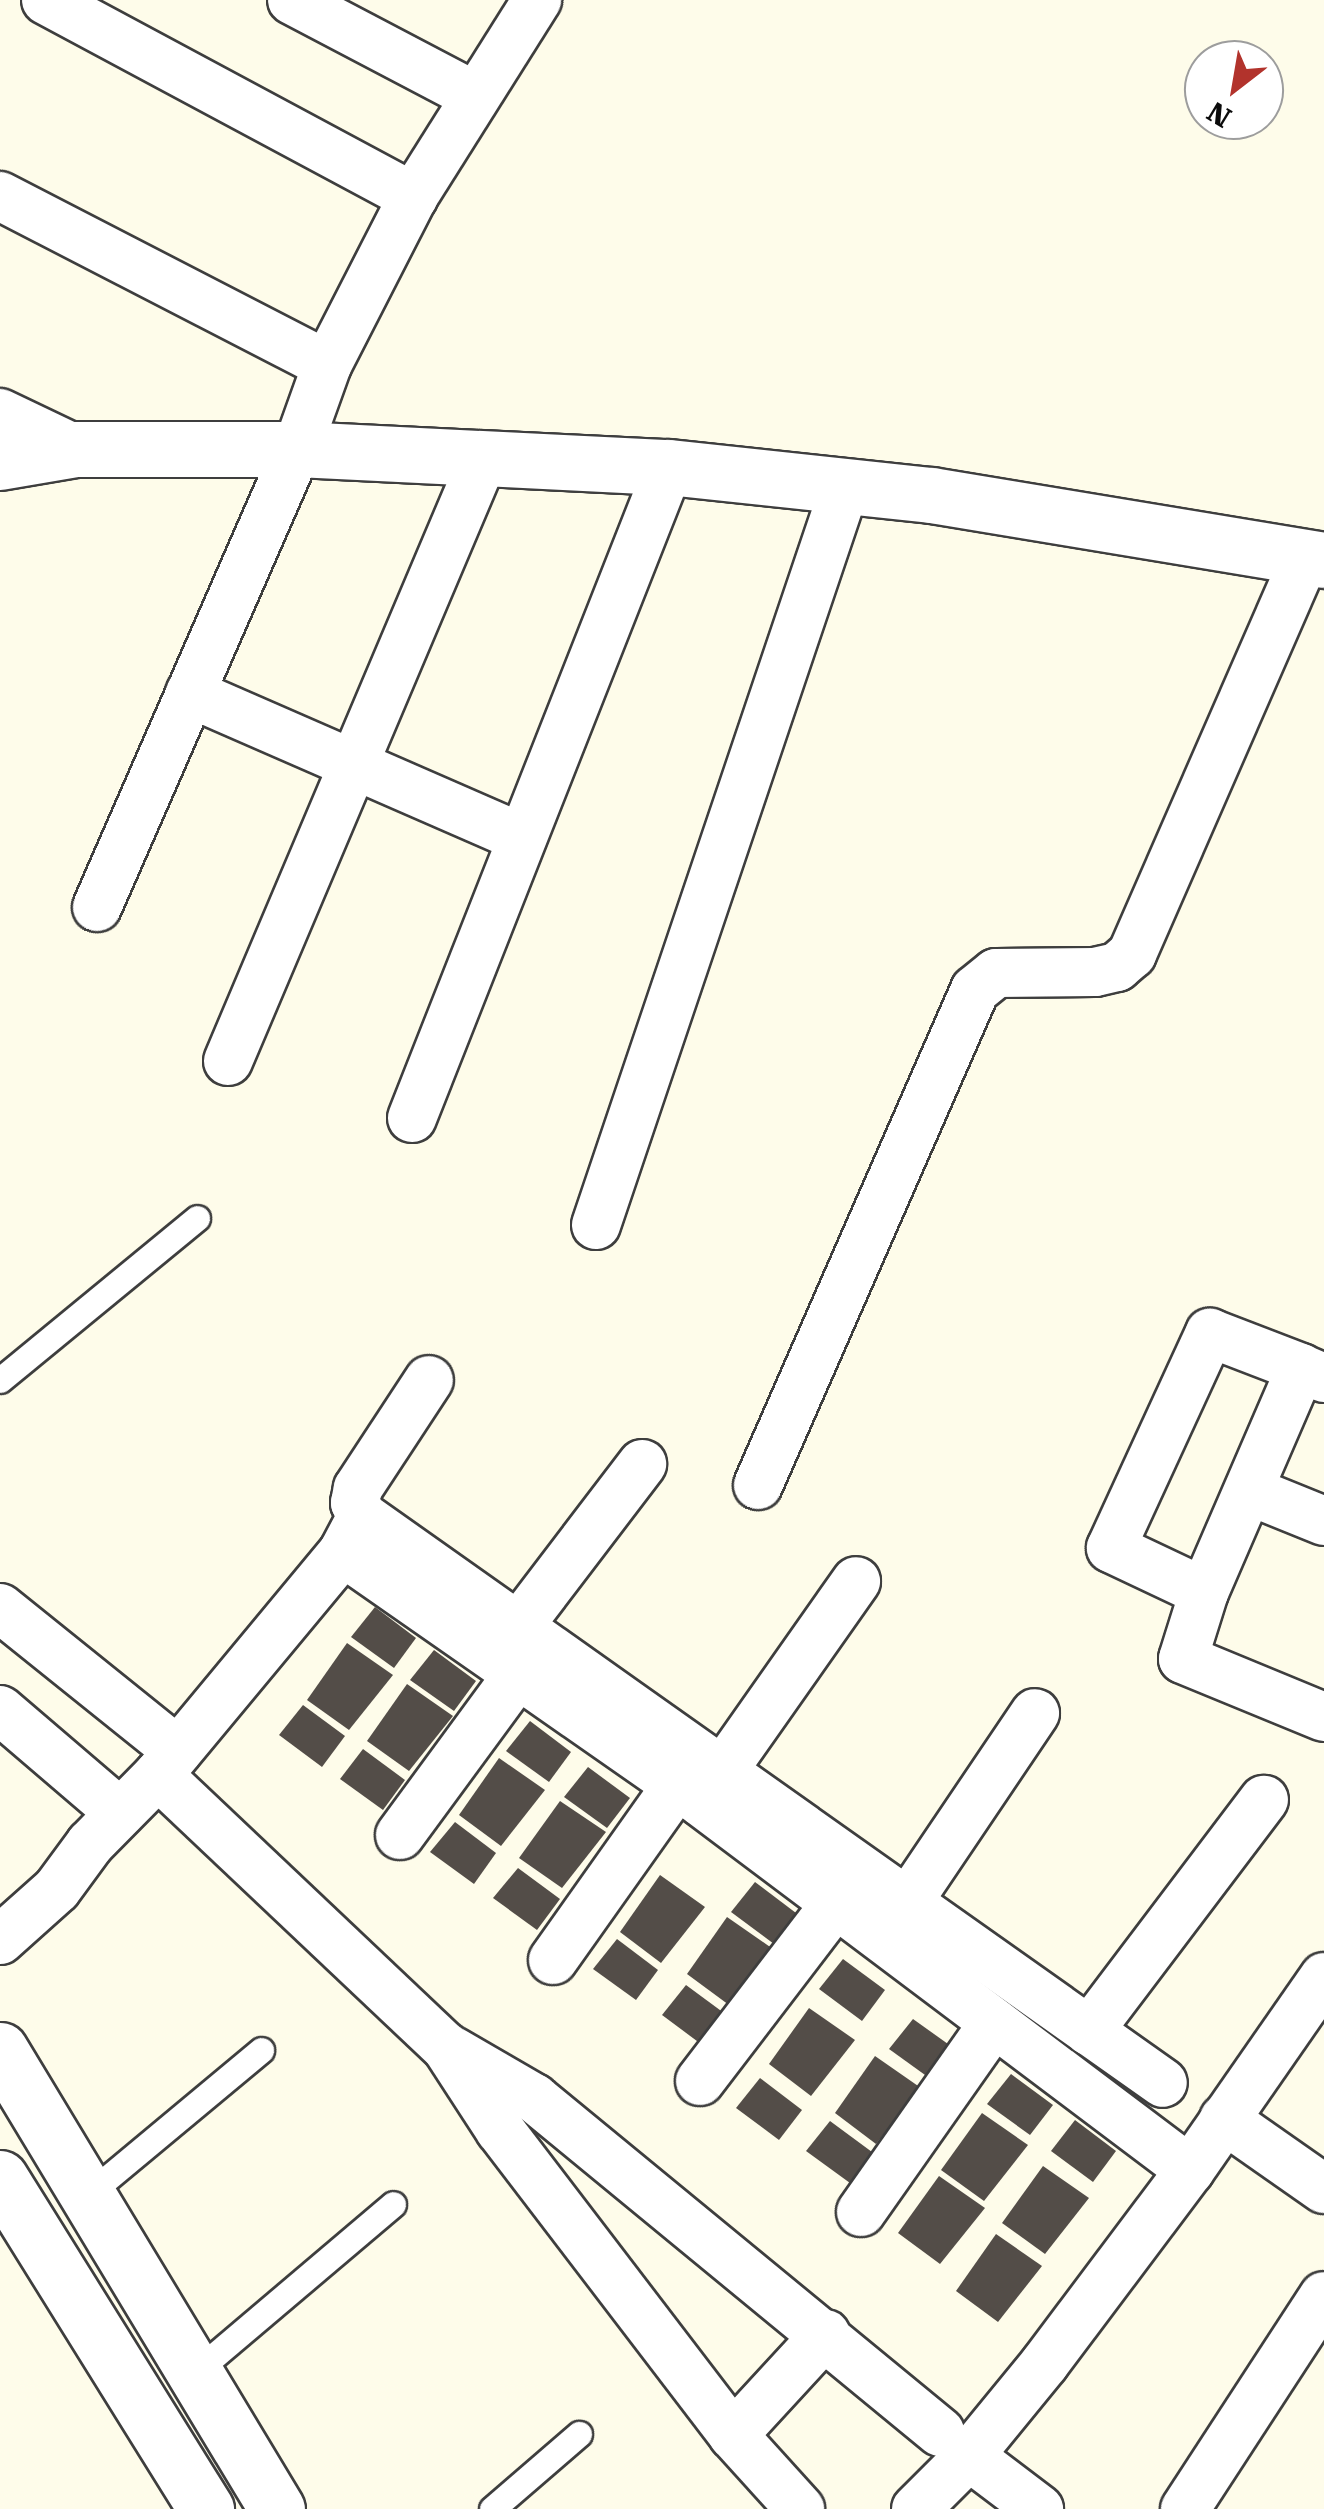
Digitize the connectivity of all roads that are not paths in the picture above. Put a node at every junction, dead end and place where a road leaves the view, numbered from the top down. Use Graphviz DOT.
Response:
graph roads {
  1 [pos="46,0"];
  2 [pos="292,0"];
  3 [pos="536,0"];
  4 [pos="476,96"];
  5 [pos="0,196"];
  6 [pos="413,197"];
  7 [pos="327,365"];
  8 [pos="0,413"];
  9 [pos="297,448"];
  10 [pos="75,449"];
  11 [pos="482,459"];
  12 [pos="0,462"];
  13 [pos="669,468"];
  14 [pos="846,484"];
  15 [pos="1315,558"];
  16 [pos="190,693"];
  17 [pos="352,763"];
  18 [pos="522,838"];
  19 [pos="97,907"];
  20 [pos="228,1062"];
  21 [pos="412,1118"];
  22 [pos="197,1218"];
  23 [pos="596,1225"];
  24 [pos="1313,1373"];
  25 [pos="0,1380"];
  26 [pos="429,1380"];
  27 [pos="642,1464"];
  28 [pos="758,1485"];
  29 [pos="1250,1490"];
  30 [pos="1324,1522"];
  31 [pos="352,1534"];
  32 [pos="856,1581"];
  33 [pos="1204,1592"];
  34 [pos="0,1608"];
  35 [pos="518,1650"];
  36 [pos="0,1710"];
  37 [pos="1035,1713"];
  38 [pos="1324,1717"];
  39 [pos="168,1763"];
  40 [pos="698,1777"];
  41 [pos="1264,1800"];
  42 [pos="120,1813"];
  43 [pos="400,1836"];
  44 [pos="836,1903"];
  45 [pos="906,1903"];
  46 [pos="0,1940"];
  47 [pos="553,1960"];
  48 [pos="1324,1977"];
  49 [pos="994,2022"];
  50 [pos="1089,2031"];
  51 [pos="446,2047"];
  52 [pos="0,2050"];
  53 [pos="261,2050"];
  54 [pos="700,2081"];
  55 [pos="1163,2083"];
  56 [pos="13,2104"];
  57 [pos="1224,2120"];
  58 [pos="1190,2170"];
  59 [pos="0,2178"];
  60 [pos="1324,2189"];
  61 [pos="86,2196"];
  62 [pos="393,2204"];
  63 [pos="860,2212"];
  64 [pos="1324,2296"];
  65 [pos="826,2334"];
  66 [pos="194,2374"];
  67 [pos="579,2434"];
  68 [pos="733,2435"];
  69 [pos="955,2444"];
  70 [pos="240,2449"];
  71 [pos="196,2494"];
  72 [pos="277,2509"];
  73 [pos="492,2509"];
  74 [pos="800,2509"];
  75 [pos="916,2509"];
  76 [pos="1040,2509"];
  77 [pos="1185,2509"];
  1 -- 6 [label="street"];
  2 -- 4 [label="street"];
  3 -- 4 [label="street"];
  4 -- 6 [label="street"];
  5 -- 7 [label="street"];
  6 -- 7 [label="street"];
  7 -- 9 [label="street"];
  8 -- 10 [label="street"];
  9 -- 10 [label="street"];
  9 -- 11 [label="street"];
  9 -- 16 [label="street"];
  10 -- 12 [label="street"];
  11 -- 13 [label="street"];
  11 -- 17 [label="street"];
  13 -- 14 [label="street"];
  13 -- 18 [label="street"];
  14 -- 15 [label="street"];
  14 -- 23 [label="street"];
  15 -- 28 [label="street"];
  16 -- 17 [label="street"];
  16 -- 19 [label="street"];
  17 -- 18 [label="street"];
  17 -- 20 [label="street"];
  18 -- 21 [label="street"];
  22 -- 25 [label="lane"];
  24 -- 29 [label="street"];
  24 -- 33 [label="street"];
  26 -- 31 [label="street"];
  27 -- 35 [label="street"];
  29 -- 30 [label="street"];
  29 -- 33 [label="street"];
  31 -- 35 [label="street"];
  31 -- 39 [label="street"];
  32 -- 40 [label="street"];
  33 -- 38 [label="street"];
  34 -- 39 [label="street"];
  35 -- 40 [label="street"];
  35 -- 43 [label="street"];
  36 -- 42 [label="street"];
  37 -- 45 [label="street"];
  39 -- 42 [label="street"];
  39 -- 51 [label="street"];
  40 -- 44 [label="street"];
  40 -- 45 [label="street"];
  40 -- 47 [label="street"];
  41 -- 50 [label="street"];
  42 -- 46 [label="street"];
  44 -- 49 [label="street"];
  44 -- 54 [label="street"];
  45 -- 50 [label="street"];
  48 -- 57 [label="street"];
  49 -- 58 [label="street"];
  49 -- 63 [label="street"];
  50 -- 55 [label="street"];
  51 -- 65 [label="street"];
  51 -- 68 [label="street"];
  52 -- 56 [label="street"];
  53 -- 61 [label="lane"];
  56 -- 61 [label="street"];
  57 -- 58 [label="street"];
  57 -- 60 [label="street"];
  58 -- 69 [label="street"];
  59 -- 71 [label="street"];
  61 -- 66 [label="street"];
  62 -- 66 [label="lane"];
  64 -- 77 [label="street"];
  65 -- 68 [label="street"];
  65 -- 69 [label="street"];
  66 -- 70 [label="street"];
  67 -- 73 [label="lane"];
  68 -- 74 [label="street"];
  69 -- 75 [label="street"];
  69 -- 76 [label="street"];
  70 -- 71 [label="street"];
  70 -- 72 [label="street"];
}
